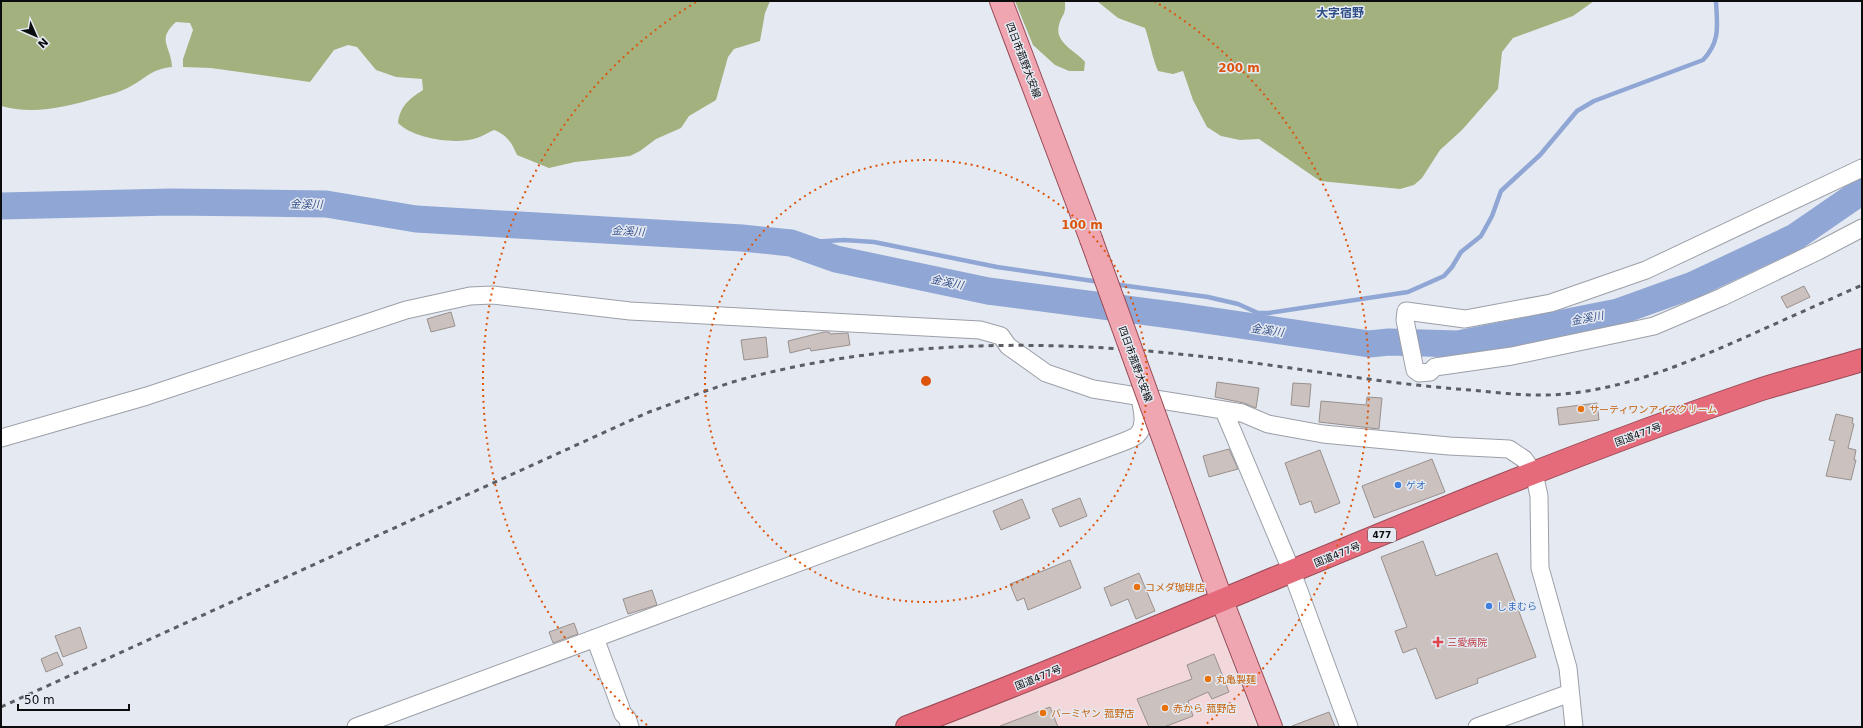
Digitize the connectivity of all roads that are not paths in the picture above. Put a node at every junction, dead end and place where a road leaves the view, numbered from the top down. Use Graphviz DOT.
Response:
graph roads {
  1 [pos="1001,1"];
  2 [pos="1862,168"];
  3 [pos="1862,228"];
  4 [pos="1862,360"];
  5 [pos="1140,398"];
  6 [pos="1224,411"];
  7 [pos="1,438"];
  8 [pos="1534,473"];
  9 [pos="1292,572"];
  10 [pos="1222,601"];
  11 [pos="595,638"];
  12 [pos="1570,693"];
  13 [pos="356,727"];
  14 [pos="630,727"];
  15 [pos="907,727"];
  16 [pos="1271,727"];
  17 [pos="1349,727"];
  18 [pos="1477,727"];
  19 [pos="1574,727"];
  1 -- 10 [label="main road, 四日市菰野大安線, bridge"];
  2 -- 3 [label="street"];
  4 -- 8 [label="highway, 国道477号 / 477"];
  5 -- 6 [label="street"];
  5 -- 7 [label="street"];
  5 -- 11 [label="street"];
  6 -- 8 [label="street"];
  6 -- 9 [label="street"];
  8 -- 9 [label="highway, 国道477号 / 477"];
  8 -- 12 [label="street"];
  9 -- 10 [label="highway, 国道477号 / 477"];
  9 -- 17 [label="street"];
  10 -- 15 [label="highway, 国道477号 / 477"];
  10 -- 16 [label="main road, 四日市菰野大安線"];
  11 -- 13 [label="street"];
  11 -- 14 [label="street"];
  12 -- 18 [label="street"];
  12 -- 19 [label="street"];
}
